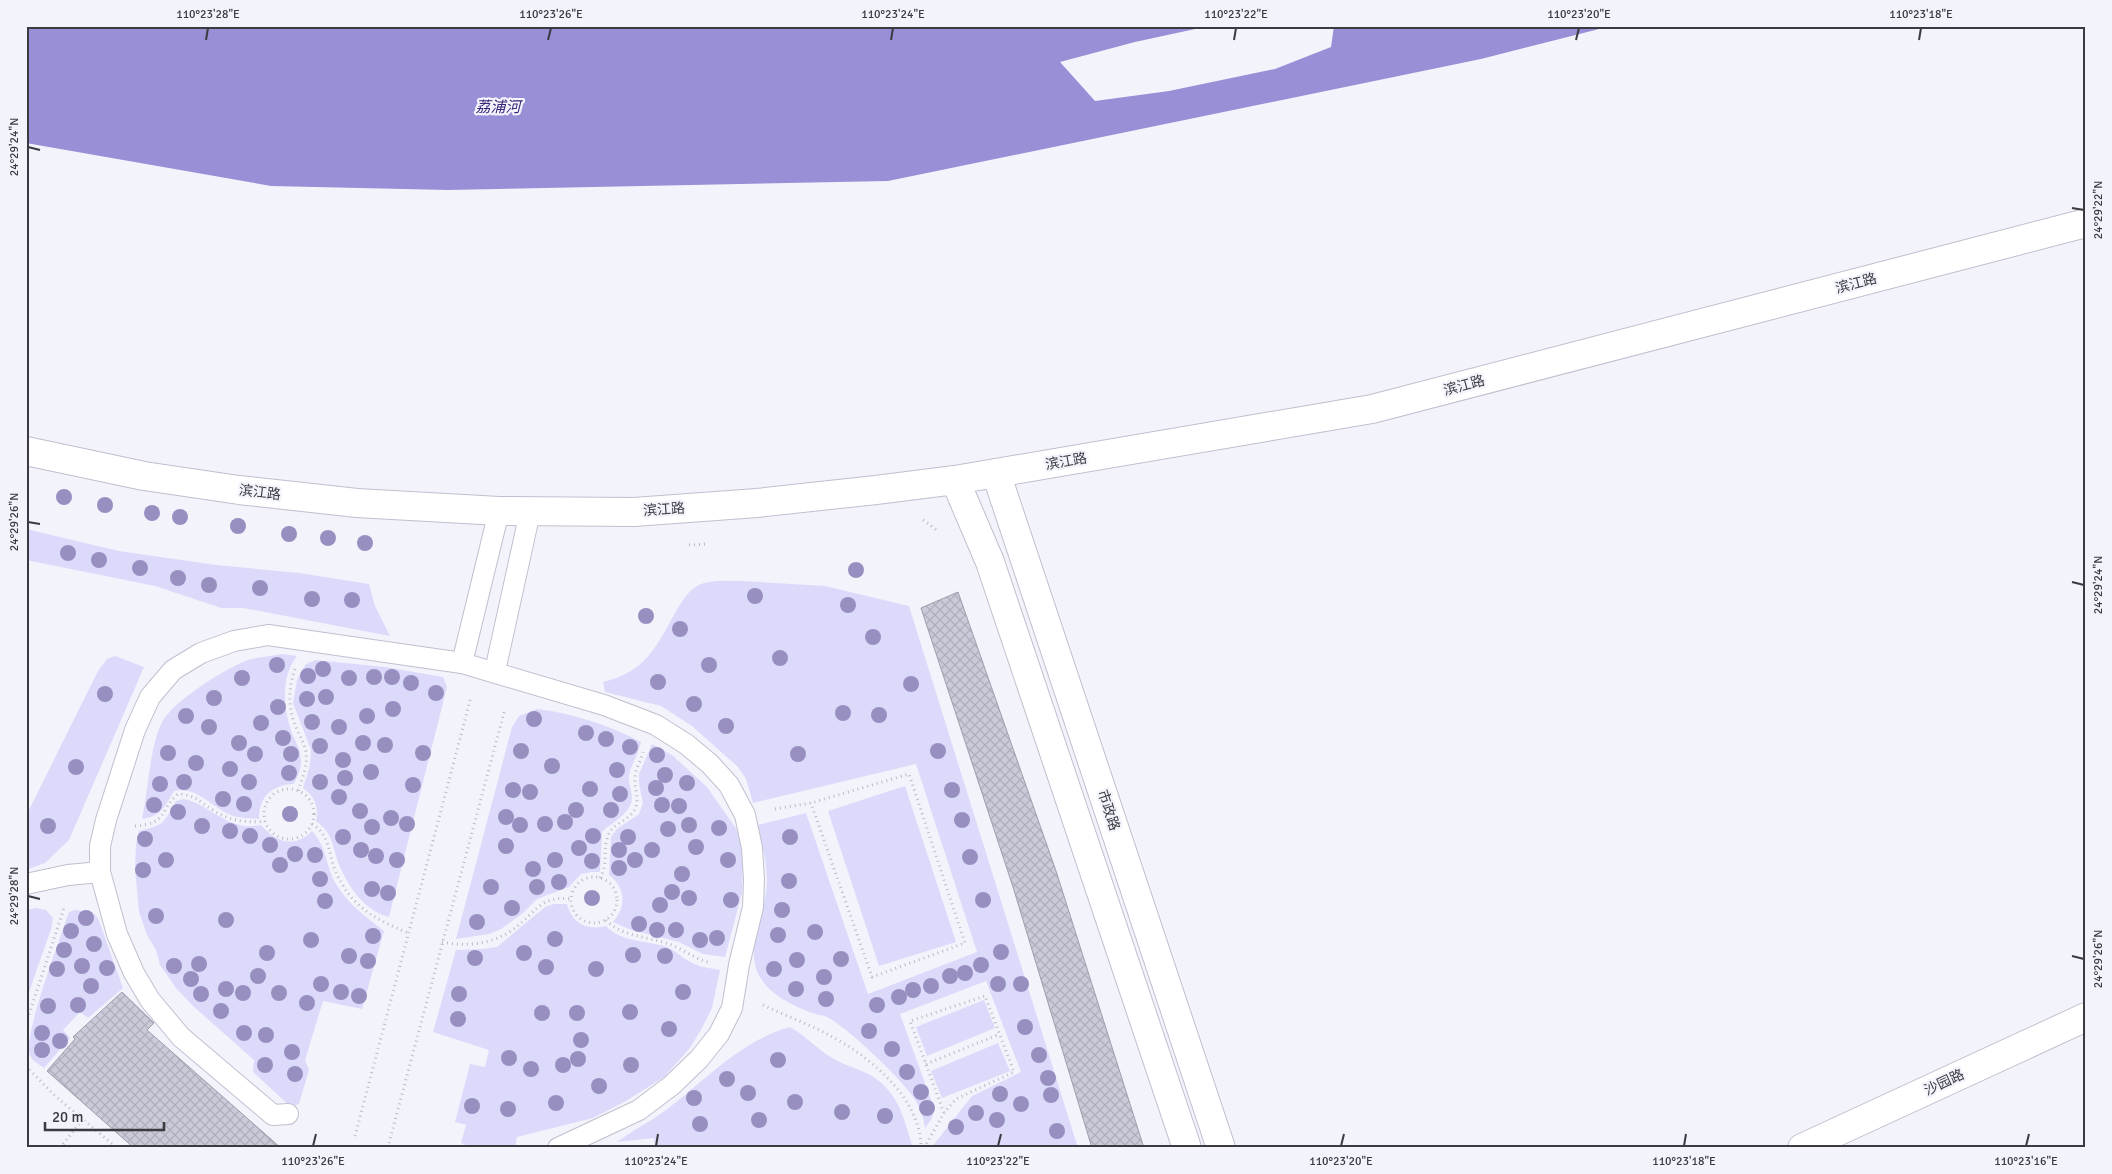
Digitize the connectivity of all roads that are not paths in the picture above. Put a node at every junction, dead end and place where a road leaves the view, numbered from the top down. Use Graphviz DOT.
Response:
graph roads {
  1 [pos="2086,223"];
  2 [pos="26,451"];
  3 [pos="996,473"];
  4 [pos="955,480"];
  5 [pos="499,511"];
  6 [pos="530,512"];
  7 [pos="487,670"];
  8 [pos="100,872"];
  9 [pos="26,884"];
  10 [pos="2086,1017"];
  11 [pos="288,1114"];
  12 [pos="558,1148"];
  13 [pos="1187,1148"];
  14 [pos="1221,1148"];
  15 [pos="1802,1148"];
  1 -- 3 [label="main road, 滨江路"];
  2 -- 5 [label="main road, 滨江路"];
  3 -- 4 [label="main road, 滨江路"];
  3 -- 14 [label="main road, 市政路"];
  4 -- 6 [label="main road, 滨江路"];
  4 -- 13 [label="main road"];
  5 -- 6 [label="main road, 滨江路"];
  5 -- 7 [label="lane"];
  6 -- 7 [label="lane"];
  7 -- 8 [label="lane"];
  7 -- 12 [label="lane"];
  8 -- 9 [label="lane"];
  8 -- 11 [label="lane"];
  10 -- 15 [label="main road, 沙园路"];
}
